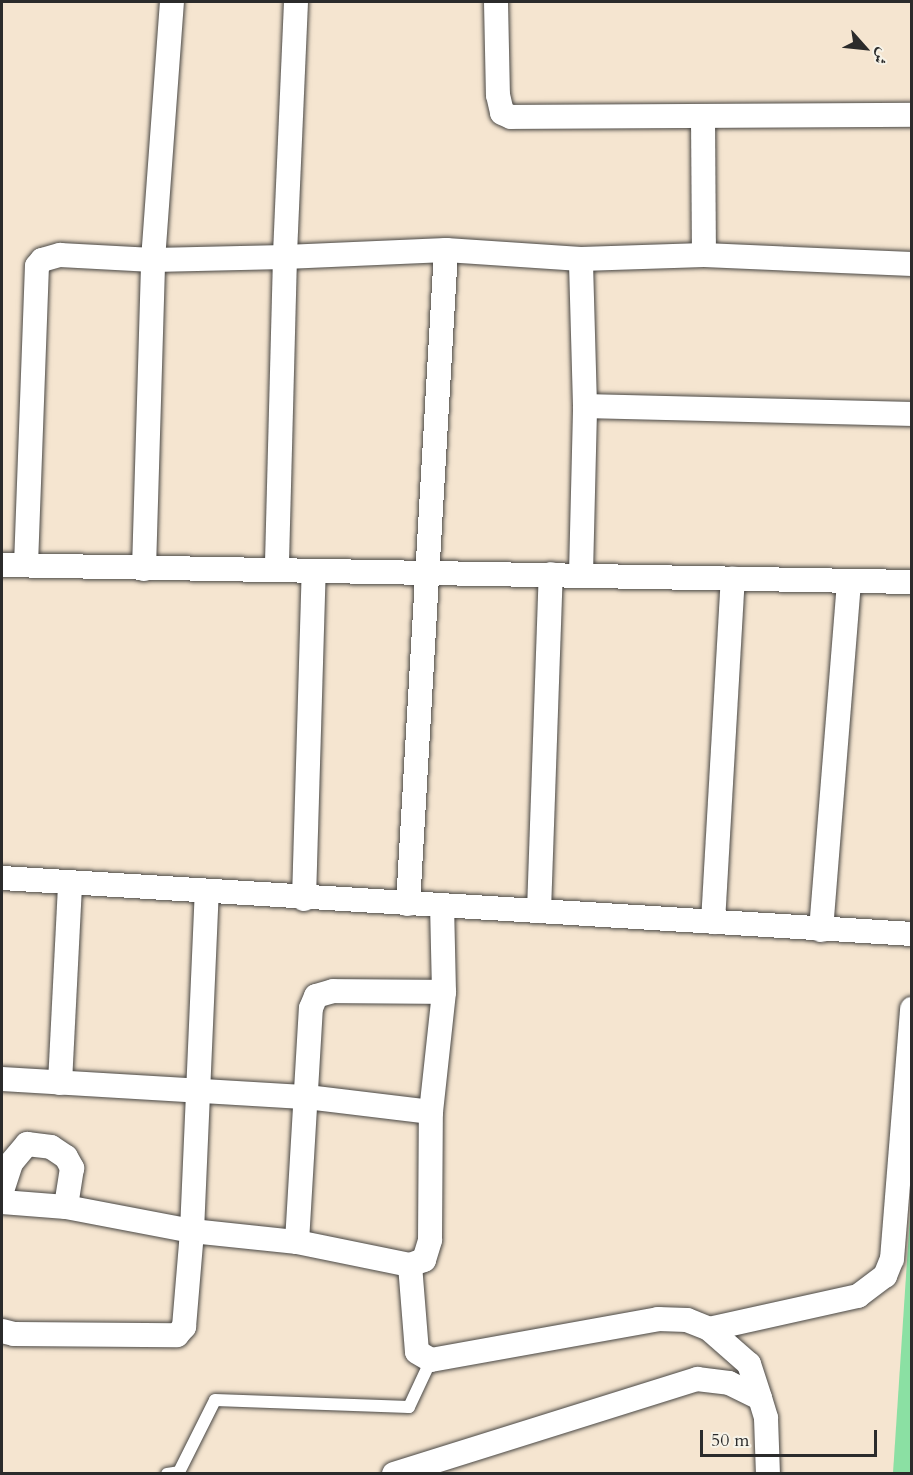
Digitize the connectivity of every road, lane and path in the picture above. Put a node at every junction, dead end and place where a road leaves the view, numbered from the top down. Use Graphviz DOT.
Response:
graph roads {
  1 [pos="172,2"];
  2 [pos="296,2"];
  3 [pos="496,2"];
  4 [pos="912,115"];
  5 [pos="703,117"];
  6 [pos="446,250"];
  7 [pos="704,255"];
  8 [pos="285,257"];
  9 [pos="581,259"];
  10 [pos="153,260"];
  11 [pos="912,264"];
  12 [pos="585,406"];
  13 [pos="912,414"];
  14 [pos="2,565"];
  15 [pos="26,565"];
  16 [pos="144,569"];
  17 [pos="277,570"];
  18 [pos="314,571"];
  19 [pos="428,573"];
  20 [pos="552,574"];
  21 [pos="581,574"];
  22 [pos="733,579"];
  23 [pos="912,582"];
  24 [pos="849,583"];
  25 [pos="2,878"];
  26 [pos="70,883"];
  27 [pos="207,891"];
  28 [pos="304,899"];
  29 [pos="408,904"];
  30 [pos="442,905"];
  31 [pos="539,911"];
  32 [pos="713,922"];
  33 [pos="822,930"];
  34 [pos="912,934"];
  35 [pos="444,992"];
  36 [pos="912,1009"];
  37 [pos="2,1079"];
  38 [pos="60,1083"];
  39 [pos="196,1090"];
  40 [pos="306,1097"];
  41 [pos="431,1112"];
  42 [pos="2,1191"];
  43 [pos="2,1202"];
  44 [pos="66,1207"];
  45 [pos="192,1231"];
  46 [pos="297,1242"];
  47 [pos="410,1265"];
  48 [pos="709,1329"];
  49 [pos="2,1331"];
  50 [pos="431,1360"];
  51 [pos="760,1398"];
  52 [pos="167,1473"];
  53 [pos="394,1473"];
  54 [pos="768,1473"];
  1 -- 10 [label="street"];
  2 -- 8 [label="street"];
  3 -- 5 [label="street"];
  4 -- 5 [label="street"];
  5 -- 7 [label="street"];
  6 -- 8 [label="street"];
  6 -- 9 [label="street"];
  6 -- 19 [label="street"];
  7 -- 9 [label="street"];
  7 -- 11 [label="street"];
  8 -- 10 [label="street"];
  8 -- 17 [label="street"];
  9 -- 12 [label="street"];
  10 -- 15 [label="street"];
  10 -- 16 [label="street"];
  12 -- 13 [label="street"];
  12 -- 21 [label="street"];
  14 -- 15 [label="street"];
  15 -- 16 [label="street"];
  16 -- 17 [label="street"];
  17 -- 18 [label="street"];
  18 -- 19 [label="street"];
  18 -- 28 [label="street"];
  19 -- 20 [label="street"];
  19 -- 29 [label="street"];
  20 -- 21 [label="street"];
  20 -- 31 [label="street"];
  21 -- 22 [label="street"];
  22 -- 24 [label="street"];
  22 -- 32 [label="street"];
  23 -- 24 [label="street"];
  24 -- 33 [label="street"];
  25 -- 26 [label="street"];
  26 -- 27 [label="street"];
  26 -- 38 [label="street"];
  27 -- 28 [label="street"];
  27 -- 39 [label="street"];
  28 -- 29 [label="street"];
  29 -- 30 [label="street"];
  30 -- 31 [label="street"];
  30 -- 35 [label="street"];
  31 -- 32 [label="street"];
  32 -- 33 [label="street"];
  33 -- 34 [label="street"];
  35 -- 40 [label="street"];
  35 -- 41 [label="street"];
  36 -- 48 [label="street"];
  37 -- 38 [label="street"];
  38 -- 39 [label="street"];
  39 -- 40 [label="street"];
  39 -- 45 [label="street"];
  40 -- 41 [label="street"];
  40 -- 46 [label="street"];
  41 -- 47 [label="street"];
  42 -- 44 [label="street"];
  43 -- 44 [label="street"];
  44 -- 45 [label="street"];
  45 -- 46 [label="street"];
  45 -- 49 [label="street"];
  46 -- 47 [label="street"];
  47 -- 50 [label="street"];
  48 -- 50 [label="street"];
  48 -- 51 [label="street"];
  50 -- 52 [label="lane"];
  51 -- 53 [label="street"];
  51 -- 54 [label="street"];
}
